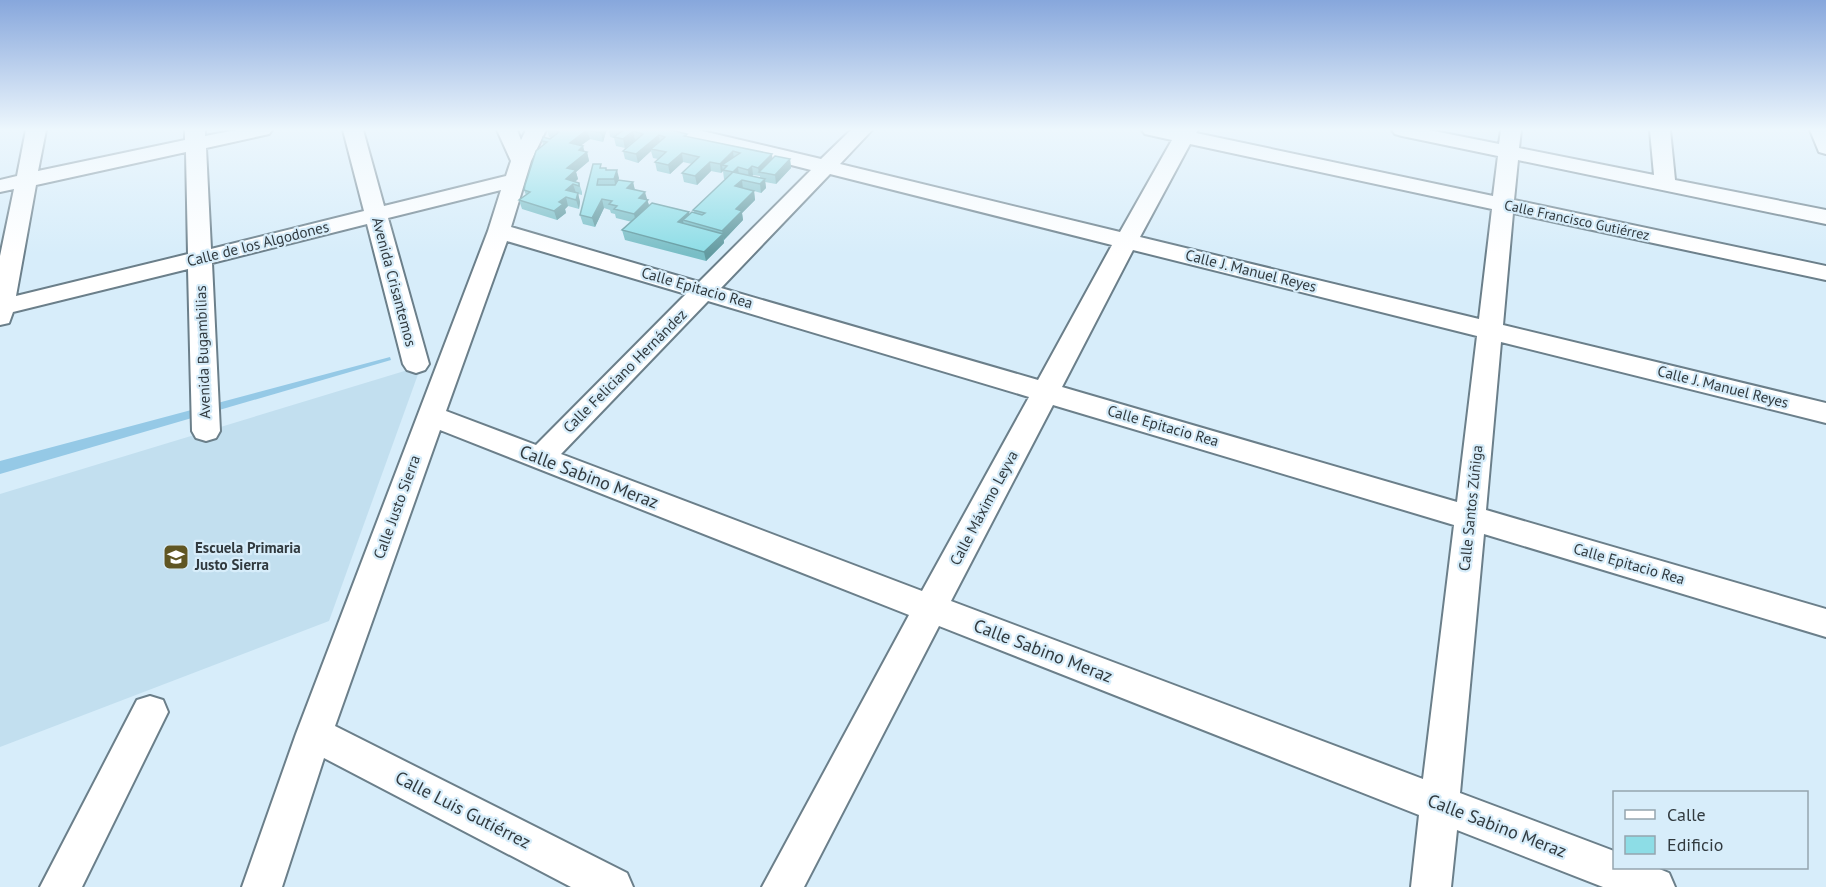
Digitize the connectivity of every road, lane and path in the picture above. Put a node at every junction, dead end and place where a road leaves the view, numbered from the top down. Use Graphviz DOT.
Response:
graph roads {
  1 [pos="29,171"];
  2 [pos="61,171"];
  3 [pos="197,171"];
  4 [pos="364,171"];
  5 [pos="518,171"];
  6 [pos="519,171"];
  7 [pos="820,171"];
  8 [pos="847,171"];
  9 [pos="1165,171"];
  10 [pos="1357,171"];
  11 [pos="1507,171"];
  12 [pos="1621,171"];
  13 [pos="1664,171"];
  14 [pos="27,180"];
  15 [pos="1665,184"];
  16 [pos="0,186"];
  17 [pos="1503,204"];
  18 [pos="376,216"];
  19 [pos="1826,217"];
  20 [pos="499,231"];
  21 [pos="1126,241"];
  22 [pos="200,259"];
  23 [pos="1826,273"];
  24 [pos="704,291"];
  25 [pos="1,311"];
  26 [pos="1490,330"];
  27 [pos="416,364"];
  28 [pos="1046,392"];
  29 [pos="1826,413"];
  30 [pos="431,416"];
  31 [pos="206,431"];
  32 [pos="540,458"];
  33 [pos="1470,517"];
  34 [pos="931,608"];
  35 [pos="1826,622"];
  36 [pos="150,712"];
  37 [pos="314,734"];
  38 [pos="1440,804"];
  39 [pos="60,887"];
  40 [pos="262,887"];
  41 [pos="613,887"];
  42 [pos="782,887"];
  43 [pos="1431,887"];
  44 [pos="1655,887"];
  1 -- 14 [label="street"];
  2 -- 14 [label="street"];
  3 -- 22 [label="street, Avenida Bugambilias"];
  4 -- 18 [label="street, Avenida Crisantemos"];
  5 -- 18 [label="street, Calle de los Algodones"];
  6 -- 20 [label="street, Calle Justo Sierra"];
  7 -- 24 [label="street, Calle Feliciano Hernández"];
  8 -- 21 [label="street, Calle J. Manuel Reyes"];
  9 -- 21 [label="street, Calle Máximo Leyva"];
  10 -- 17 [label="street, Calle Francisco Gutiérrez"];
  11 -- 17 [label="street, Calle Santos Zúñiga"];
  12 -- 15 [label="street"];
  13 -- 15 [label="street"];
  14 -- 16 [label="street"];
  14 -- 25 [label="street"];
  15 -- 19 [label="street"];
  17 -- 23 [label="street, Calle Francisco Gutiérrez"];
  17 -- 26 [label="street, Calle Santos Zúñiga"];
  18 -- 22 [label="street, Calle de los Algodones"];
  18 -- 27 [label="street, Avenida Crisantemos"];
  20 -- 24 [label="street, Calle Epitacio Rea"];
  20 -- 30 [label="street, Calle Justo Sierra"];
  21 -- 26 [label="street, Calle J. Manuel Reyes"];
  21 -- 28 [label="street, Calle Máximo Leyva"];
  22 -- 25 [label="street, Calle de los Algodones"];
  22 -- 31 [label="street, Avenida Bugambilias"];
  24 -- 28 [label="street, Calle Epitacio Rea"];
  24 -- 32 [label="street, Calle Feliciano Hernández"];
  26 -- 29 [label="street, Calle J. Manuel Reyes"];
  26 -- 33 [label="street, Calle Santos Zúñiga"];
  28 -- 33 [label="street, Calle Epitacio Rea"];
  28 -- 34 [label="street, Calle Máximo Leyva"];
  30 -- 32 [label="street, Calle Sabino Meraz"];
  30 -- 37 [label="street, Calle Justo Sierra"];
  32 -- 34 [label="street, Calle Sabino Meraz"];
  33 -- 35 [label="street, Calle Epitacio Rea"];
  33 -- 38 [label="street, Calle Santos Zúñiga"];
  34 -- 38 [label="street, Calle Sabino Meraz"];
  34 -- 42 [label="street, Calle Máximo Leyva"];
  36 -- 39 [label="street"];
  37 -- 40 [label="street, Calle Justo Sierra"];
  37 -- 41 [label="street, Calle Luis Gutiérrez"];
  38 -- 43 [label="street, Calle Santos Zúñiga"];
  38 -- 44 [label="street, Calle Sabino Meraz"];
}
